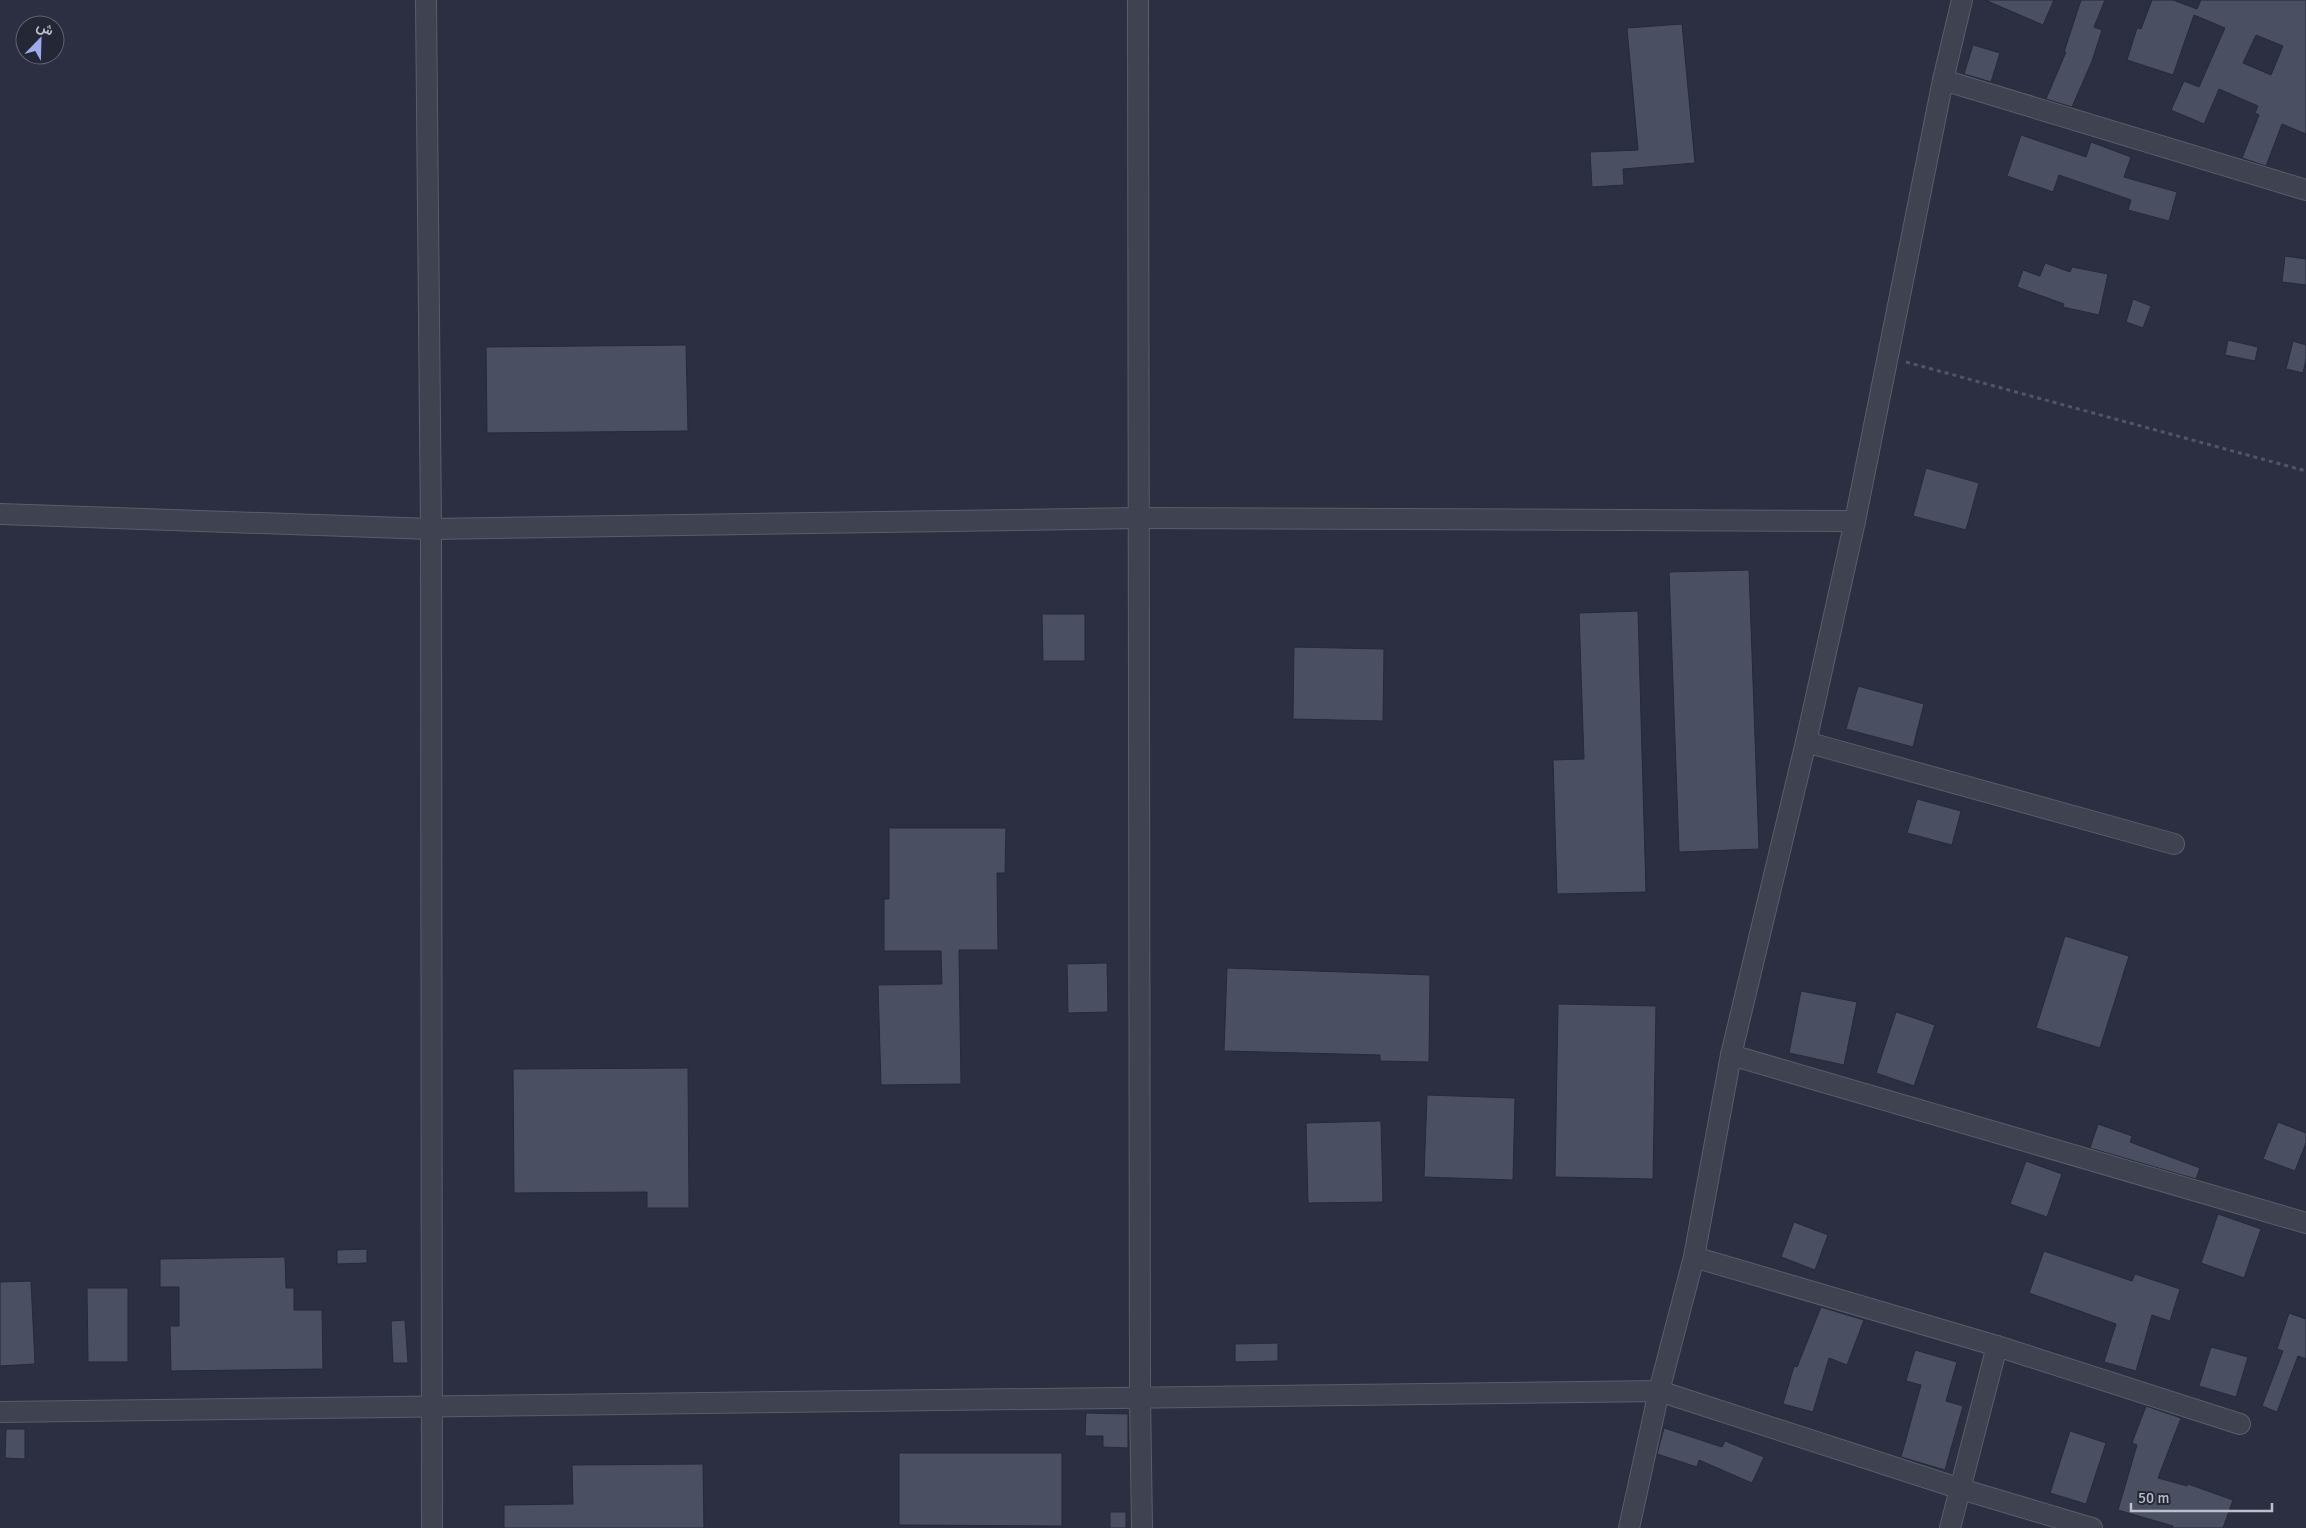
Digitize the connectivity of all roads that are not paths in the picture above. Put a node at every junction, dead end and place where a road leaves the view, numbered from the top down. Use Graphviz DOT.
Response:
graph roads {
  1 [pos="426,0"];
  2 [pos="1138,0"];
  3 [pos="1962,0"];
  4 [pos="1944,80"];
  5 [pos="2306,190"];
  6 [pos="0,514"];
  7 [pos="1138,518"];
  8 [pos="1855,520"];
  9 [pos="430,529"];
  10 [pos="1806,742"];
  11 [pos="2174,844"];
  12 [pos="1731,1055"];
  13 [pos="2306,1223"];
  14 [pos="1694,1257"];
  15 [pos="1997,1346"];
  16 [pos="1659,1391"];
  17 [pos="1140,1398"];
  18 [pos="430,1408"];
  19 [pos="0,1412"];
  20 [pos="2240,1424"];
  21 [pos="1961,1489"];
  22 [pos="432,1528"];
  23 [pos="1142,1528"];
  24 [pos="1629,1528"];
  25 [pos="1950,1528"];
  26 [pos="2092,1528"];
  1 -- 9 [label="street"];
  2 -- 7 [label="street"];
  3 -- 4 [label="street"];
  4 -- 5 [label="street"];
  4 -- 8 [label="street"];
  6 -- 9 [label="street"];
  7 -- 8 [label="street"];
  7 -- 9 [label="street"];
  7 -- 17 [label="street"];
  8 -- 10 [label="street"];
  9 -- 18 [label="street"];
  10 -- 11 [label="street"];
  10 -- 12 [label="street"];
  12 -- 13 [label="street"];
  12 -- 14 [label="street"];
  14 -- 15 [label="street"];
  14 -- 16 [label="street"];
  15 -- 20 [label="street"];
  15 -- 21 [label="street"];
  16 -- 17 [label="street"];
  16 -- 21 [label="street"];
  16 -- 24 [label="street"];
  17 -- 18 [label="street"];
  17 -- 23 [label="street"];
  18 -- 19 [label="street"];
  18 -- 22 [label="street"];
  21 -- 25 [label="street"];
  21 -- 26 [label="street"];
}
